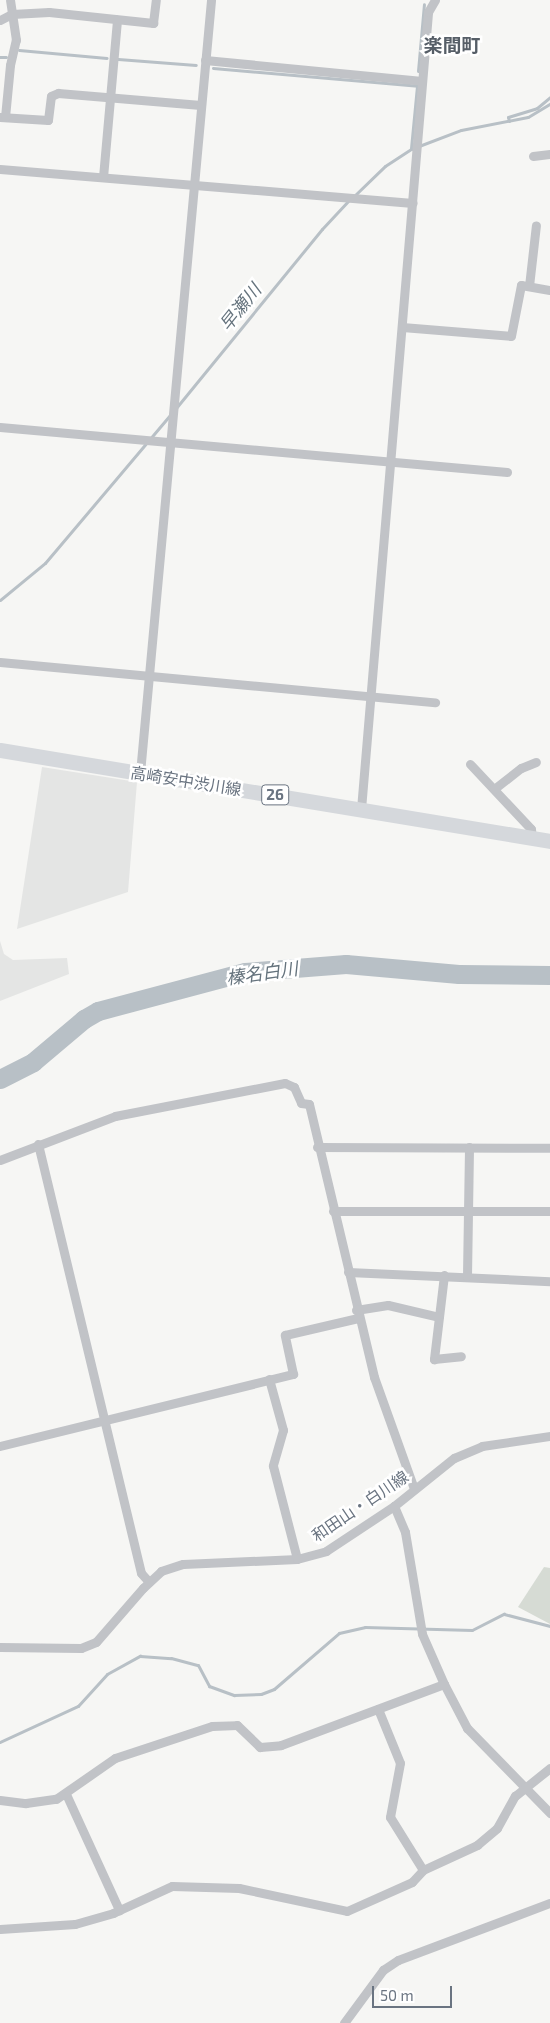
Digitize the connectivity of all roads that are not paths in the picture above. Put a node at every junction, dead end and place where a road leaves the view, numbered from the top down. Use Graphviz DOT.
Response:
graph roads {
  1 [pos="10,0"];
  2 [pos="156,0"];
  3 [pos="211,0"];
  4 [pos="435,0"];
  5 [pos="12,14"];
  6 [pos="0,20"];
  7 [pos="116,20"];
  8 [pos="205,60"];
  9 [pos="422,80"];
  10 [pos="110,98"];
  11 [pos="200,105"];
  12 [pos="2,117"];
  13 [pos="550,154"];
  14 [pos="533,156"];
  15 [pos="0,169"];
  16 [pos="103,177"];
  17 [pos="194,184"];
  18 [pos="413,203"];
  19 [pos="536,225"];
  20 [pos="528,286"];
  21 [pos="550,290"];
  22 [pos="402,327"];
  23 [pos="0,427"];
  24 [pos="166,441"];
  25 [pos="391,462"];
  26 [pos="507,472"];
  27 [pos="0,662"];
  28 [pos="149,676"];
  29 [pos="371,696"];
  30 [pos="435,702"];
  31 [pos="0,750"];
  32 [pos="536,762"];
  33 [pos="470,764"];
  34 [pos="140,773"];
  35 [pos="494,789"];
  36 [pos="361,809"];
  37 [pos="532,838"];
  38 [pos="550,841"];
  39 [pos="38,1144"];
  40 [pos="317,1146"];
  41 [pos="469,1147"];
  42 [pos="550,1148"];
  43 [pos="0,1160"];
  44 [pos="468,1210"];
  45 [pos="333,1211"];
  46 [pos="550,1211"];
  47 [pos="348,1272"];
  48 [pos="444,1275"];
  49 [pos="467,1276"];
  50 [pos="550,1281"];
  51 [pos="357,1314"];
  52 [pos="439,1317"];
  53 [pos="461,1356"];
  54 [pos="269,1379"];
  55 [pos="104,1420"];
  56 [pos="550,1436"];
  57 [pos="0,1446"];
  58 [pos="414,1489"];
  59 [pos="394,1506"];
  60 [pos="297,1559"];
  61 [pos="149,1582"];
  62 [pos="0,1647"];
  63 [pos="444,1684"];
  64 [pos="378,1709"];
  65 [pos="550,1768"];
  66 [pos="525,1787"];
  67 [pos="66,1794"];
  68 [pos="0,1800"];
  69 [pos="550,1813"];
  70 [pos="423,1870"];
  71 [pos="550,1903"];
  72 [pos="119,1910"];
  73 [pos="0,1929"];
  74 [pos="344,2023"];
  1 -- 5 [label="street"];
  2 -- 7 [label="street"];
  3 -- 8 [label="street"];
  4 -- 9 [label="street"];
  5 -- 6 [label="street"];
  5 -- 7 [label="street"];
  5 -- 12 [label="street"];
  7 -- 10 [label="street"];
  8 -- 9 [label="street"];
  8 -- 11 [label="street"];
  9 -- 18 [label="street"];
  10 -- 11 [label="street"];
  10 -- 12 [label="street"];
  10 -- 16 [label="street"];
  11 -- 17 [label="street"];
  13 -- 14 [label="street"];
  15 -- 16 [label="street"];
  16 -- 17 [label="street"];
  17 -- 18 [label="street"];
  17 -- 24 [label="street"];
  18 -- 22 [label="street"];
  19 -- 20 [label="street"];
  20 -- 21 [label="street"];
  20 -- 22 [label="street"];
  22 -- 25 [label="street"];
  23 -- 24 [label="street"];
  24 -- 25 [label="street"];
  24 -- 28 [label="street"];
  25 -- 26 [label="street"];
  25 -- 29 [label="street"];
  27 -- 28 [label="street"];
  28 -- 29 [label="street"];
  28 -- 34 [label="street"];
  29 -- 30 [label="street"];
  29 -- 36 [label="street"];
  31 -- 34 [label="main road, 高崎安中渋川線 / 26"];
  32 -- 35 [label="street"];
  33 -- 35 [label="street"];
  34 -- 36 [label="main road, 高崎安中渋川線 / 26"];
  35 -- 37 [label="street"];
  36 -- 37 [label="main road, 高崎安中渋川線 / 26"];
  37 -- 38 [label="main road, 高崎安中渋川線 / 26"];
  39 -- 40 [label="street"];
  39 -- 43 [label="street"];
  39 -- 55 [label="street"];
  40 -- 41 [label="street"];
  40 -- 45 [label="street"];
  41 -- 42 [label="street"];
  41 -- 44 [label="street"];
  44 -- 45 [label="street"];
  44 -- 46 [label="street"];
  44 -- 49 [label="street"];
  45 -- 47 [label="street"];
  47 -- 48 [label="street"];
  47 -- 51 [label="street"];
  48 -- 49 [label="street"];
  48 -- 52 [label="street"];
  49 -- 50 [label="street"];
  51 -- 52 [label="street"];
  51 -- 54 [label="street"];
  51 -- 58 [label="street"];
  52 -- 53 [label="street"];
  54 -- 55 [label="street"];
  54 -- 60 [label="street"];
  55 -- 57 [label="street"];
  55 -- 61 [label="street"];
  56 -- 58 [label="street, 和田山・白川線"];
  58 -- 59 [label="street, 和田山・白川線"];
  59 -- 60 [label="street, 和田山・白川線"];
  59 -- 63 [label="street"];
  60 -- 61 [label="street, 和田山・白川線"];
  61 -- 62 [label="street, 和田山・白川線"];
  63 -- 64 [label="street"];
  63 -- 66 [label="street"];
  64 -- 67 [label="street"];
  64 -- 70 [label="street"];
  65 -- 66 [label="street"];
  66 -- 69 [label="street"];
  66 -- 70 [label="street"];
  67 -- 68 [label="street"];
  67 -- 72 [label="street"];
  70 -- 72 [label="street"];
  71 -- 74 [label="street"];
  72 -- 73 [label="street"];
}
